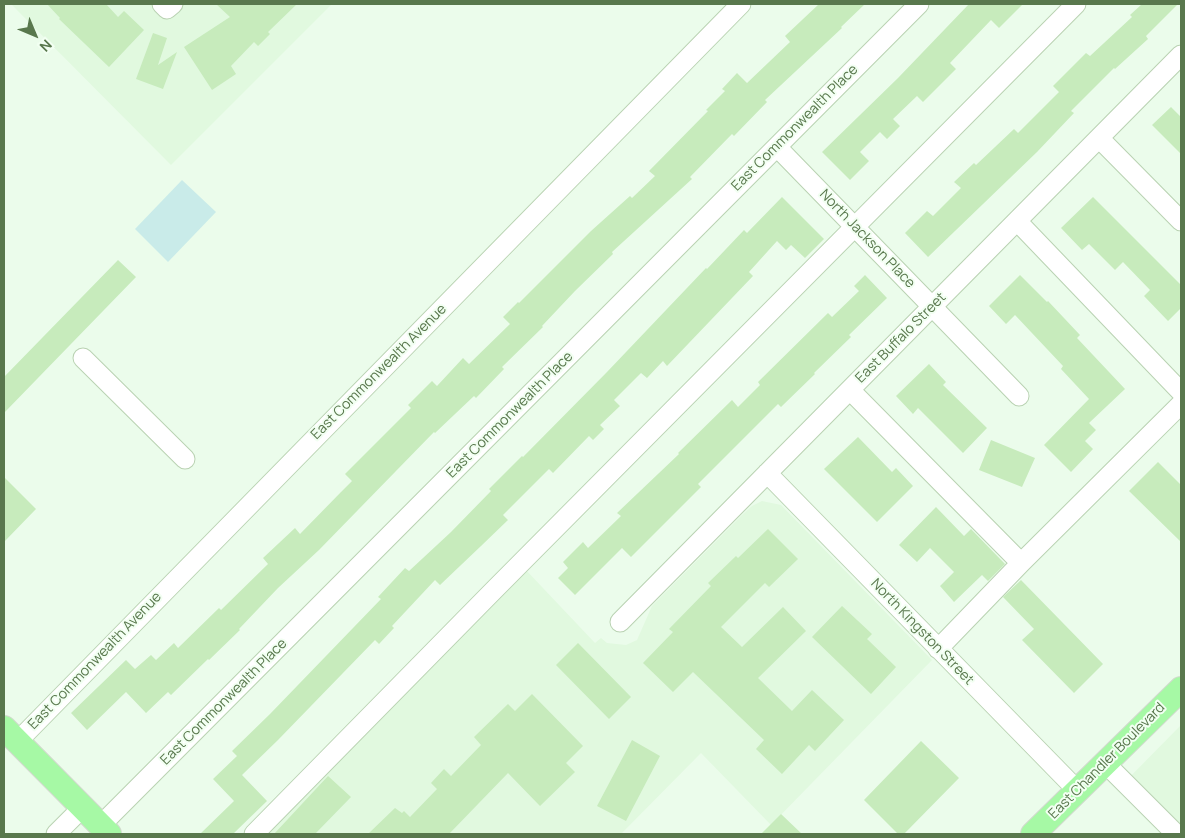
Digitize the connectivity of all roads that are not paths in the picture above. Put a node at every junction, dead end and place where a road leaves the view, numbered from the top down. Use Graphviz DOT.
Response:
graph roads {
  1 [pos="741,4"];
  2 [pos="919,4"];
  3 [pos="1076,4"];
  4 [pos="1181,55"];
  5 [pos="1099,138"];
  6 [pos="777,146"];
  7 [pos="1017,221"];
  8 [pos="1181,221"];
  9 [pos="855,227"];
  10 [pos="932,307"];
  11 [pos="83,358"];
  12 [pos="850,390"];
  13 [pos="1181,392"];
  14 [pos="1019,396"];
  15 [pos="1181,404"];
  16 [pos="185,459"];
  17 [pos="767,473"];
  18 [pos="1021,563"];
  19 [pos="620,622"];
  20 [pos="938,648"];
  21 [pos="1181,689"];
  22 [pos="11,735"];
  23 [pos="1105,763"];
  24 [pos="1077,790"];
  25 [pos="83,807"];
  26 [pos="104,830"];
  27 [pos="56,834"];
  28 [pos="254,834"];
  29 [pos="1034,834"];
  30 [pos="1176,834"];
  1 -- 22 [label="street, East Commonwealth Avenue"];
  2 -- 6 [label="street, East Commonwealth Place"];
  3 -- 9 [label="street"];
  4 -- 5 [label="street, East Buffalo Street"];
  5 -- 7 [label="street, East Buffalo Street"];
  5 -- 8 [label="street"];
  6 -- 9 [label="street, North Jackson Place"];
  6 -- 26 [label="street, East Commonwealth Place"];
  7 -- 10 [label="street, East Buffalo Street"];
  7 -- 13 [label="street"];
  9 -- 10 [label="street, North Jackson Place"];
  9 -- 28 [label="street"];
  10 -- 12 [label="street, East Buffalo Street"];
  10 -- 14 [label="street, North Jackson Place"];
  11 -- 16 [label="street"];
  12 -- 17 [label="street, East Buffalo Street"];
  12 -- 18 [label="street"];
  15 -- 18 [label="street"];
  17 -- 19 [label="street, East Buffalo Street"];
  17 -- 20 [label="street, North Kingston Street"];
  18 -- 20 [label="street"];
  20 -- 24 [label="street, North Kingston Street"];
  21 -- 23 [label="main road, East Chandler Boulevard"];
  22 -- 25 [label="main road"];
  23 -- 24 [label="main road, East Chandler Boulevard"];
  23 -- 30 [label="street"];
  24 -- 29 [label="main road, East Chandler Boulevard"];
  25 -- 26 [label="main road"];
  25 -- 27 [label="street"];
}
